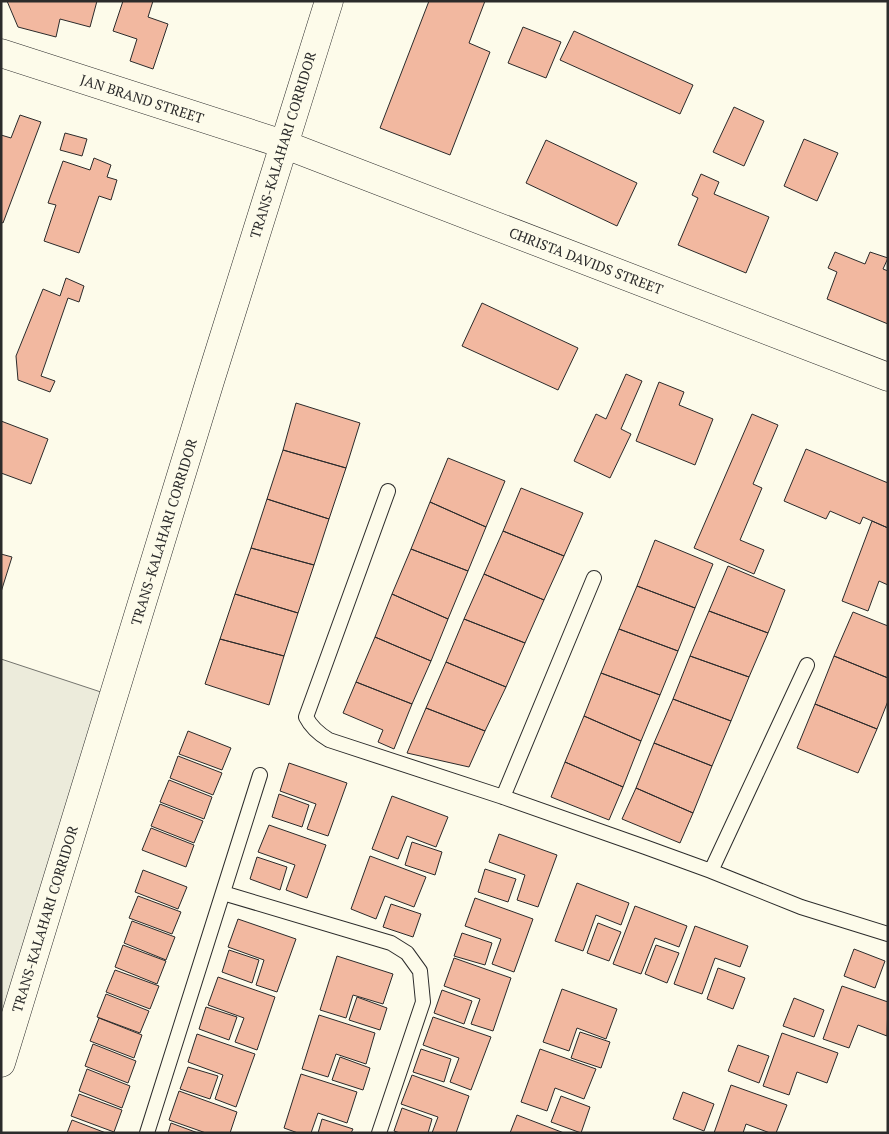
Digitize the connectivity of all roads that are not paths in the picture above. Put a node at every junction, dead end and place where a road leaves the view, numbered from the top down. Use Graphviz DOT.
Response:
graph roads {
  1 [pos="329,1"];
  2 [pos="1,53"];
  3 [pos="283,144"];
  4 [pos="888,377"];
  5 [pos="388,491"];
  6 [pos="594,578"];
  7 [pos="807,665"];
  8 [pos="260,775"];
  9 [pos="503,797"];
  10 [pos="711,871"];
  11 [pos="223,893"];
  12 [pos="888,934"];
  13 [pos="1,1063"];
  14 [pos="147,1133"];
  15 [pos="379,1133"];
  1 -- 3 [label="main road, TRANS-KALAHARI CORRIDOR"];
  2 -- 3 [label="main road, JAN BRAND STREET"];
  3 -- 4 [label="main road, CHRISTA DAVIDS STREET"];
  3 -- 13 [label="main road, TRANS-KALAHARI CORRIDOR"];
  5 -- 9 [label="lane"];
  6 -- 9 [label="lane"];
  7 -- 10 [label="lane"];
  8 -- 11 [label="lane"];
  9 -- 10 [label="lane"];
  10 -- 12 [label="lane"];
  11 -- 14 [label="lane"];
  11 -- 15 [label="lane"];
}
